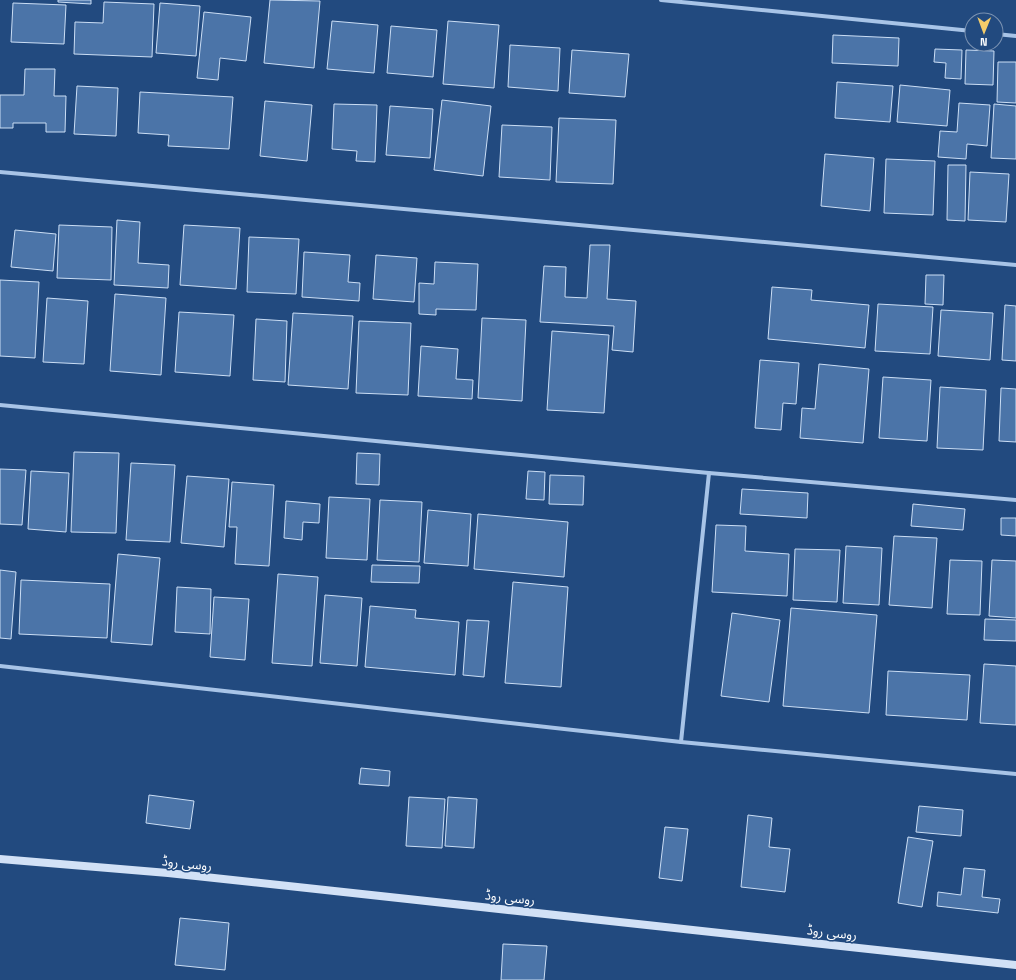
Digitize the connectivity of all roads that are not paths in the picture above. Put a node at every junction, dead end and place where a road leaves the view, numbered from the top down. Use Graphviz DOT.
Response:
graph roads {
  1 [pos="661,0"];
  2 [pos="964,30"];
  3 [pos="1004,35"];
  4 [pos="1016,36"];
  5 [pos="0,172"];
  6 [pos="1016,265"];
  7 [pos="0,405"];
  8 [pos="709,473"];
  9 [pos="1016,500"];
  10 [pos="0,666"];
  11 [pos="681,742"];
  12 [pos="1016,774"];
  13 [pos="0,859"];
  14 [pos="1016,965"];
  1 -- 2 [label="street"];
  3 -- 4 [label="street"];
  5 -- 6 [label="street"];
  7 -- 8 [label="street"];
  8 -- 9 [label="street"];
  8 -- 11 [label="street"];
  10 -- 11 [label="street"];
  11 -- 12 [label="street"];
  13 -- 14 [label="main road, روسی روڈ"];
}
